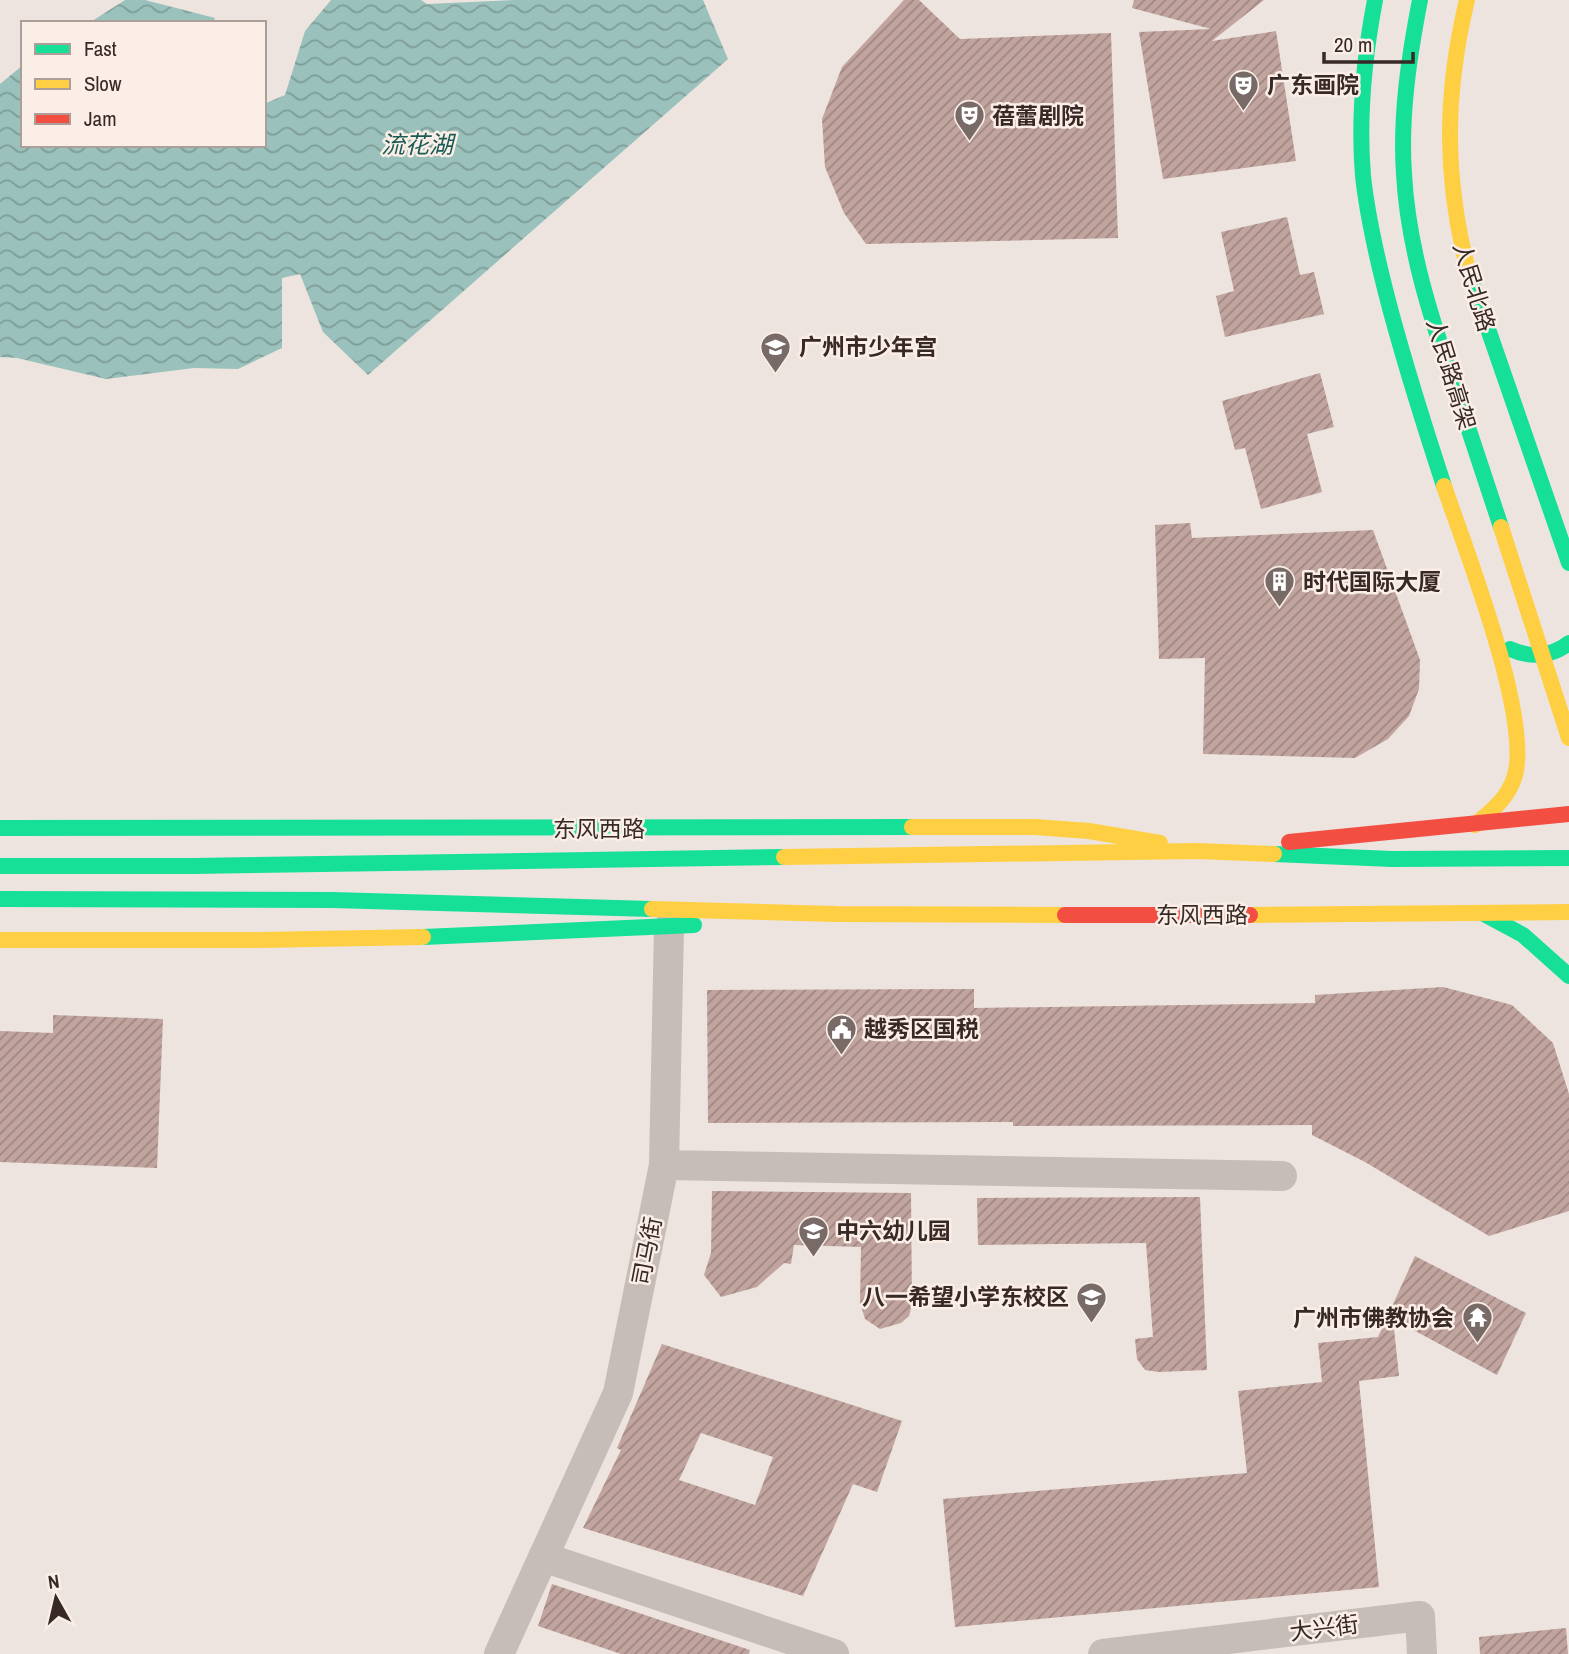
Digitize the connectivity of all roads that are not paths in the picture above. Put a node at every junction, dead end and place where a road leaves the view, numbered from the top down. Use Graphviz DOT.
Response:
graph roads {
  1 [pos="1375,0"];
  2 [pos="1420,0"];
  3 [pos="1467,0"];
  4 [pos="1569,563"];
  5 [pos="1486,614"];
  6 [pos="1569,643"];
  7 [pos="1569,738"];
  8 [pos="1569,814"];
  9 [pos="1475,825"];
  10 [pos="0,828"];
  11 [pos="1197,850"];
  12 [pos="1569,858"];
  13 [pos="0,866"];
  14 [pos="0,899"];
  15 [pos="1569,912"];
  16 [pos="836,914"];
  17 [pos="1484,914"];
  18 [pos="669,927"];
  19 [pos="0,940"];
  20 [pos="1569,976"];
  21 [pos="664,1165"];
  22 [pos="1282,1176"];
  23 [pos="543,1558"];
  24 [pos="499,1654"];
  25 [pos="834,1654"];
  26 [pos="1103,1654"];
  27 [pos="1422,1654"];
  1 -- 5 [label="main road"];
  2 -- 7 [label="main road, 人民路高架, bridge"];
  3 -- 4 [label="main road, 人民北路"];
  5 -- 6 [label="main road"];
  5 -- 9 [label="main road"];
  8 -- 9 [label="main road"];
  9 -- 11 [label="main road"];
  10 -- 11 [label="main road, 东风西路"];
  11 -- 12 [label="main road, 东风西路"];
  11 -- 13 [label="main road, 东风西路"];
  14 -- 16 [label="main road, 东风西路"];
  15 -- 17 [label="main road, 东风西路"];
  16 -- 17 [label="main road, 东风西路"];
  16 -- 18 [label="main road, 东风西路"];
  17 -- 20 [label="main road"];
  18 -- 19 [label="main road, 东风西路"];
  18 -- 21 [label="street, 司马街"];
  21 -- 22 [label="street"];
  21 -- 23 [label="street, 司马街"];
  23 -- 24 [label="street, 司马街"];
  23 -- 25 [label="street"];
  26 -- 27 [label="street, 大兴街"];
}
